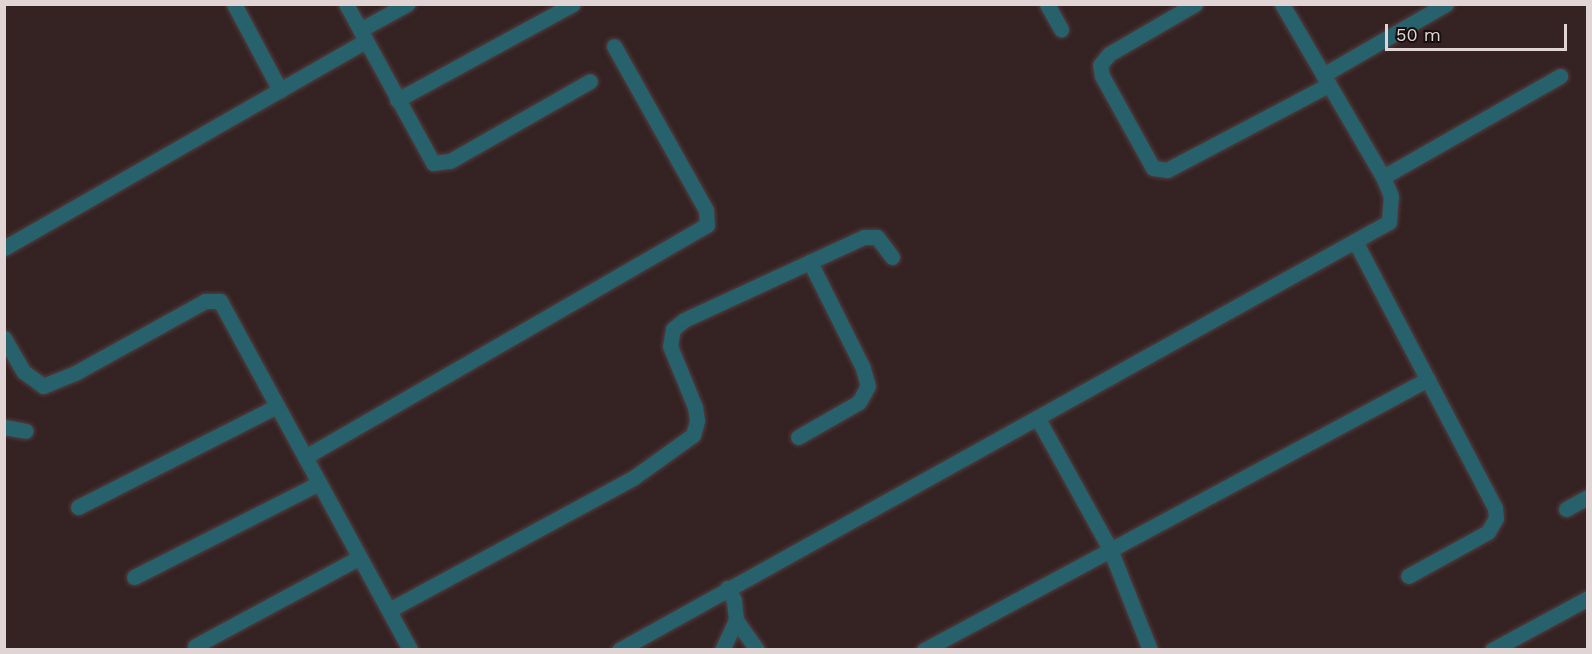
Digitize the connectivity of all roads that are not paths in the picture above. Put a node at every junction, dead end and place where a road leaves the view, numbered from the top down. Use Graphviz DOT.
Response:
graph roads {
  1 [pos="234,4"];
  2 [pos="346,4"];
  3 [pos="407,4"];
  4 [pos="573,4"];
  5 [pos="1047,4"];
  6 [pos="1195,4"];
  7 [pos="1282,4"];
  8 [pos="1446,4"];
  9 [pos="1061,28"];
  10 [pos="363,35"];
  11 [pos="614,46"];
  12 [pos="1560,76"];
  13 [pos="1325,80"];
  14 [pos="590,81"];
  15 [pos="280,90"];
  16 [pos="398,100"];
  17 [pos="1383,177"];
  18 [pos="1356,243"];
  19 [pos="4,248"];
  20 [pos="892,256"];
  21 [pos="810,262"];
  22 [pos="4,338"];
  23 [pos="1428,379"];
  24 [pos="277,406"];
  25 [pos="1038,419"];
  26 [pos="4,426"];
  27 [pos="26,431"];
  28 [pos="798,437"];
  29 [pos="305,457"];
  30 [pos="319,483"];
  31 [pos="1587,497"];
  32 [pos="78,507"];
  33 [pos="1566,509"];
  34 [pos="1110,549"];
  35 [pos="360,557"];
  36 [pos="1408,576"];
  37 [pos="134,577"];
  38 [pos="727,588"];
  39 [pos="1587,598"];
  40 [pos="389,610"];
  41 [pos="736,620"];
  42 [pos="195,645"];
  43 [pos="410,650"];
  44 [pos="619,650"];
  45 [pos="722,650"];
  46 [pos="757,650"];
  47 [pos="924,650"];
  48 [pos="1150,650"];
  49 [pos="1492,650"];
  1 -- 15 [label="street"];
  2 -- 10 [label="street"];
  3 -- 10 [label="street"];
  4 -- 16 [label="street"];
  5 -- 9 [label="street"];
  6 -- 13 [label="street"];
  7 -- 13 [label="street"];
  8 -- 13 [label="street"];
  10 -- 15 [label="street"];
  10 -- 16 [label="street"];
  11 -- 29 [label="street"];
  12 -- 17 [label="street"];
  13 -- 17 [label="street"];
  14 -- 16 [label="street"];
  15 -- 19 [label="street"];
  17 -- 18 [label="street"];
  18 -- 23 [label="street"];
  18 -- 25 [label="street"];
  20 -- 21 [label="street"];
  21 -- 28 [label="street"];
  21 -- 40 [label="street"];
  22 -- 24 [label="street"];
  23 -- 34 [label="street"];
  23 -- 36 [label="street"];
  24 -- 29 [label="street"];
  24 -- 32 [label="street"];
  25 -- 34 [label="street"];
  25 -- 38 [label="street"];
  26 -- 27 [label="street"];
  29 -- 30 [label="street"];
  30 -- 35 [label="street"];
  30 -- 37 [label="street"];
  31 -- 33 [label="street"];
  34 -- 47 [label="street"];
  34 -- 48 [label="street"];
  35 -- 40 [label="street"];
  35 -- 42 [label="street"];
  38 -- 41 [label="street"];
  38 -- 44 [label="street"];
  39 -- 49 [label="street"];
  40 -- 43 [label="street"];
  41 -- 45 [label="street"];
  41 -- 46 [label="street"];
}
